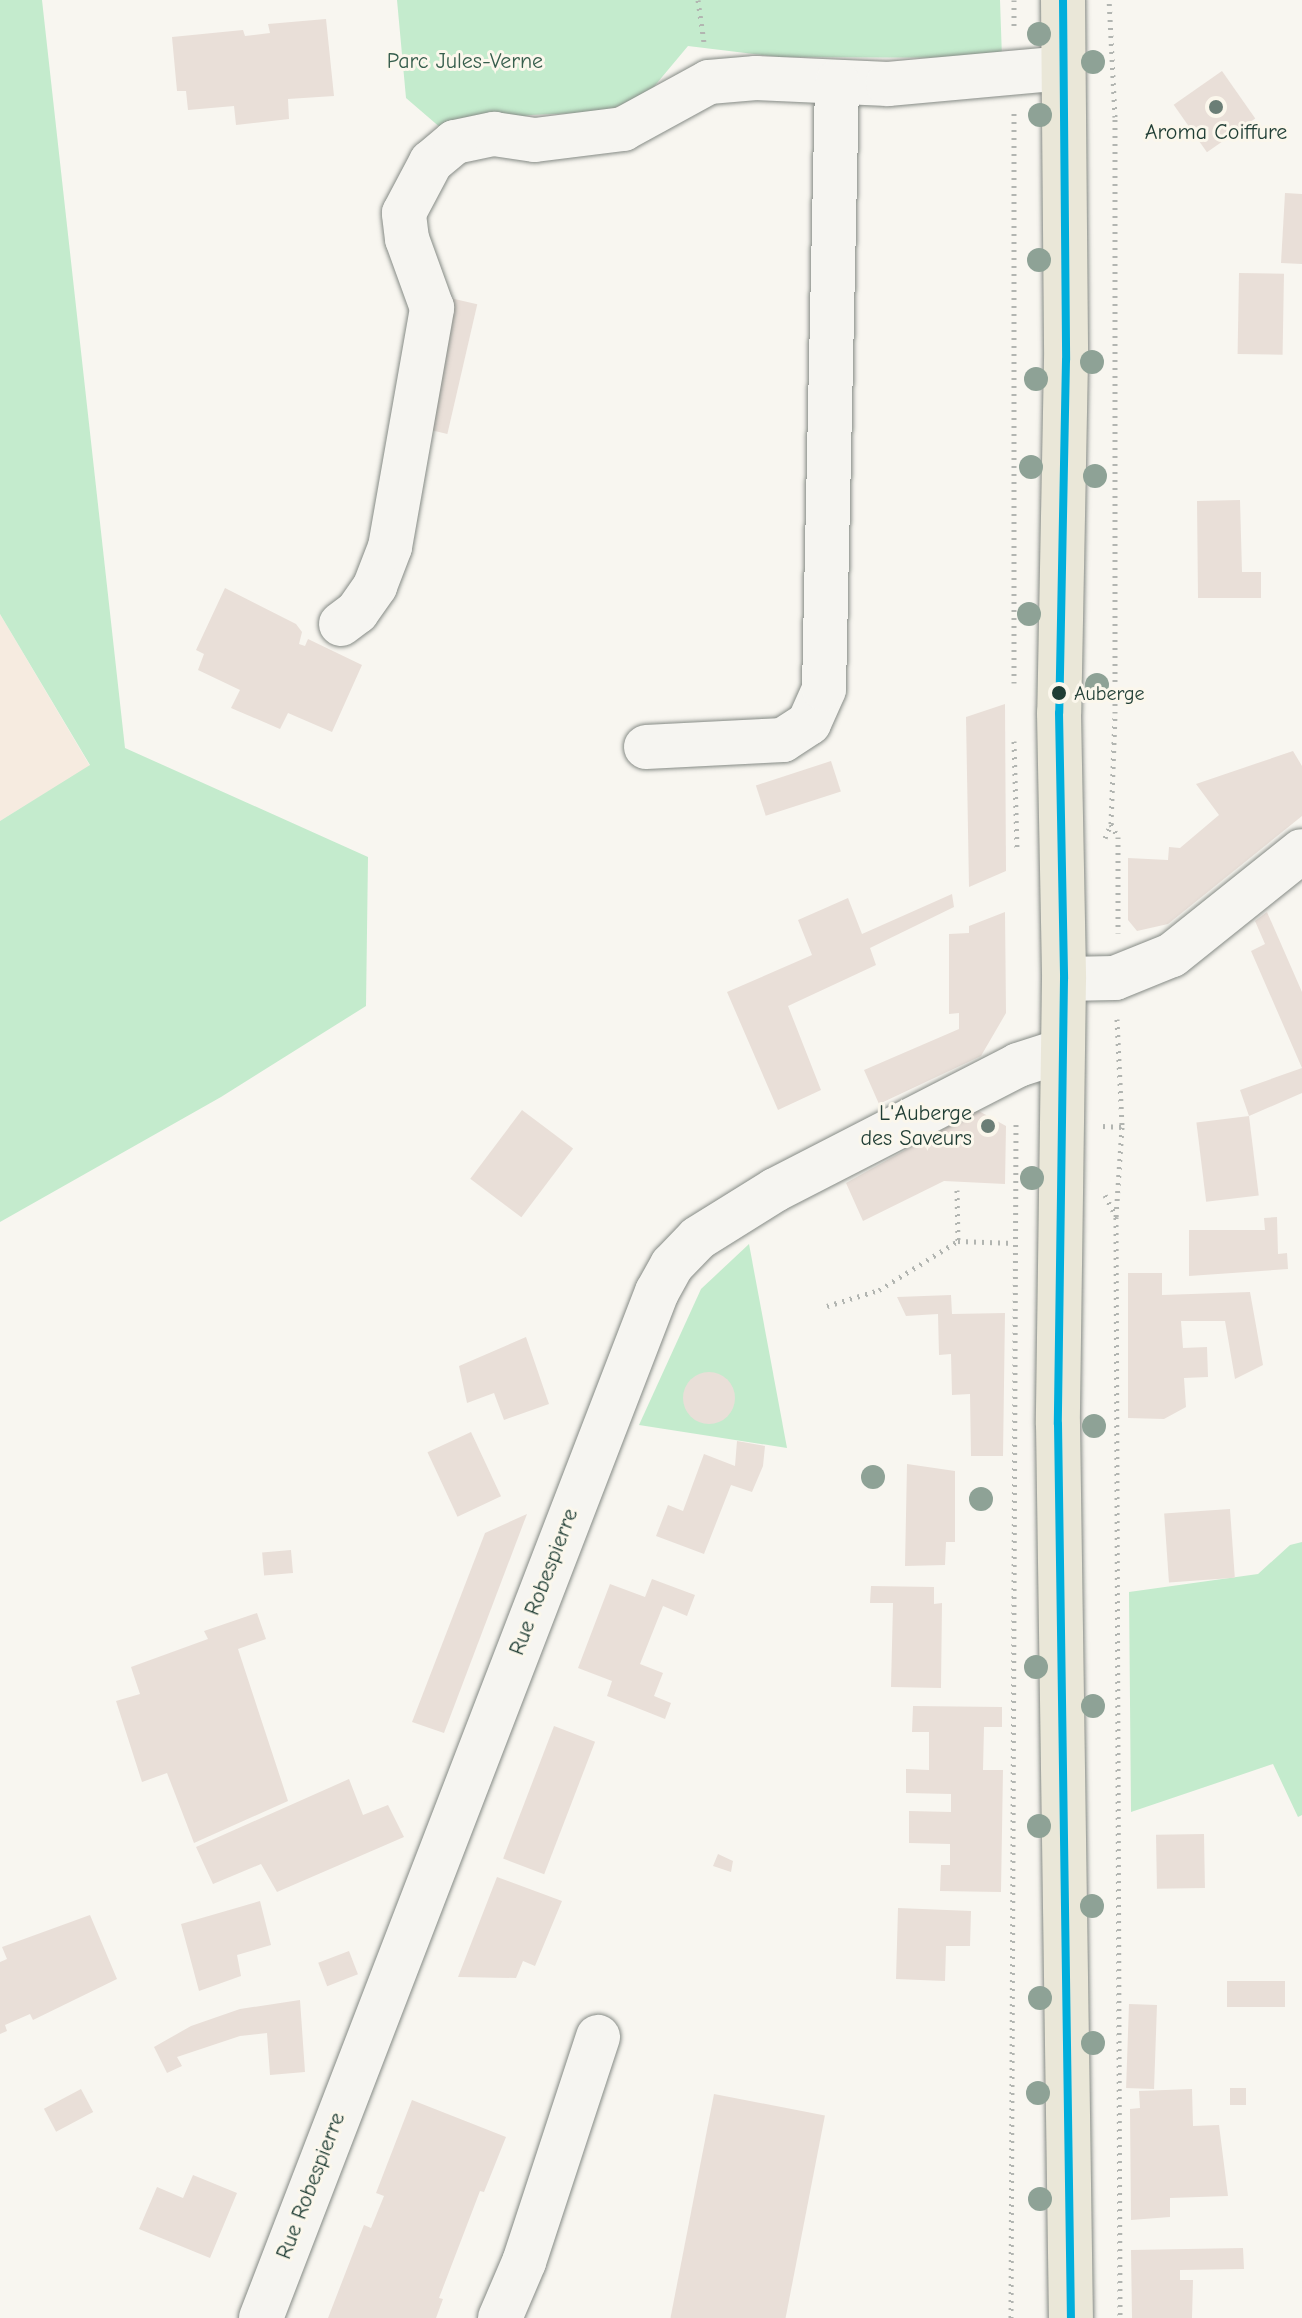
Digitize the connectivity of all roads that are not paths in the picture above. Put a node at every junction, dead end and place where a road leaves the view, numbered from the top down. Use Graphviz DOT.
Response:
graph roads {
  1 [pos="1063,0"];
  2 [pos="1063,68"];
  3 [pos="837,82"];
  4 [pos="341,624"];
  5 [pos="646,747"];
  6 [pos="1302,851"];
  7 [pos="1064,979"];
  8 [pos="1061,1051"];
  9 [pos="598,2037"];
  10 [pos="261,2318"];
  11 [pos="500,2318"];
  12 [pos="1071,2318"];
  1 -- 2 [label="main road"];
  2 -- 3 [label="street"];
  2 -- 7 [label="main road"];
  3 -- 4 [label="street"];
  3 -- 5 [label="street"];
  6 -- 7 [label="street"];
  7 -- 8 [label="main road"];
  8 -- 10 [label="street, Rue Robespierre"];
  8 -- 12 [label="main road"];
  9 -- 11 [label="street"];
}
